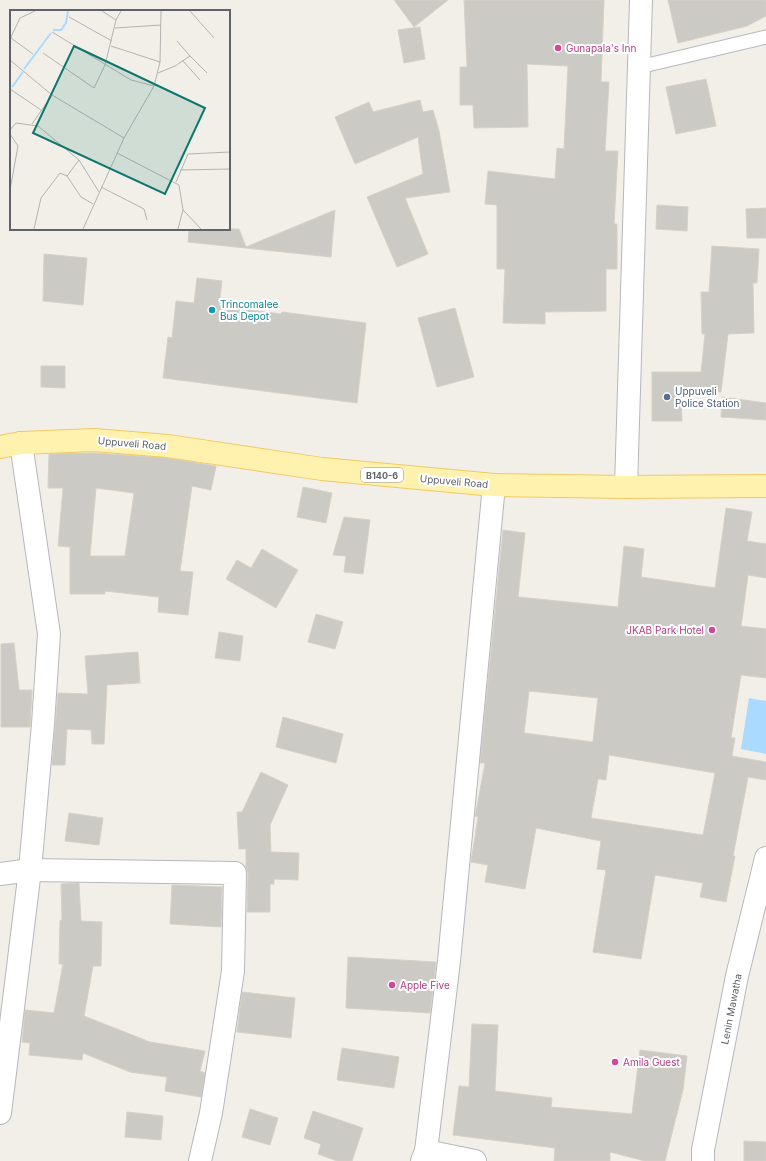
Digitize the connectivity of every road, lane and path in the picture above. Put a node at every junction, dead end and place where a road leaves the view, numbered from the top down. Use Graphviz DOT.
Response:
graph roads {
  1 [pos="641,0"];
  2 [pos="766,37"];
  3 [pos="640,67"];
  4 [pos="10,445"];
  5 [pos="494,485"];
  6 [pos="766,486"];
  7 [pos="626,487"];
  8 [pos="766,858"];
  9 [pos="30,870"];
  10 [pos="0,874"];
  11 [pos="0,1113"];
  12 [pos="424,1156"];
  13 [pos="200,1161"];
  14 [pos="475,1161"];
  15 [pos="703,1161"];
  1 -- 3 [label="street"];
  2 -- 3 [label="lane"];
  3 -- 7 [label="street"];
  4 -- 5 [label="main road, Uppuveli Road / B140-6"];
  4 -- 9 [label="street"];
  5 -- 7 [label="main road, Uppuveli Road / B140-6"];
  5 -- 12 [label="street"];
  6 -- 7 [label="main road, Uppuveli Road / B140-6"];
  8 -- 15 [label="street, Lenin Mawatha"];
  9 -- 10 [label="street"];
  9 -- 11 [label="street"];
  9 -- 13 [label="street"];
  12 -- 14 [label="street"];
}
